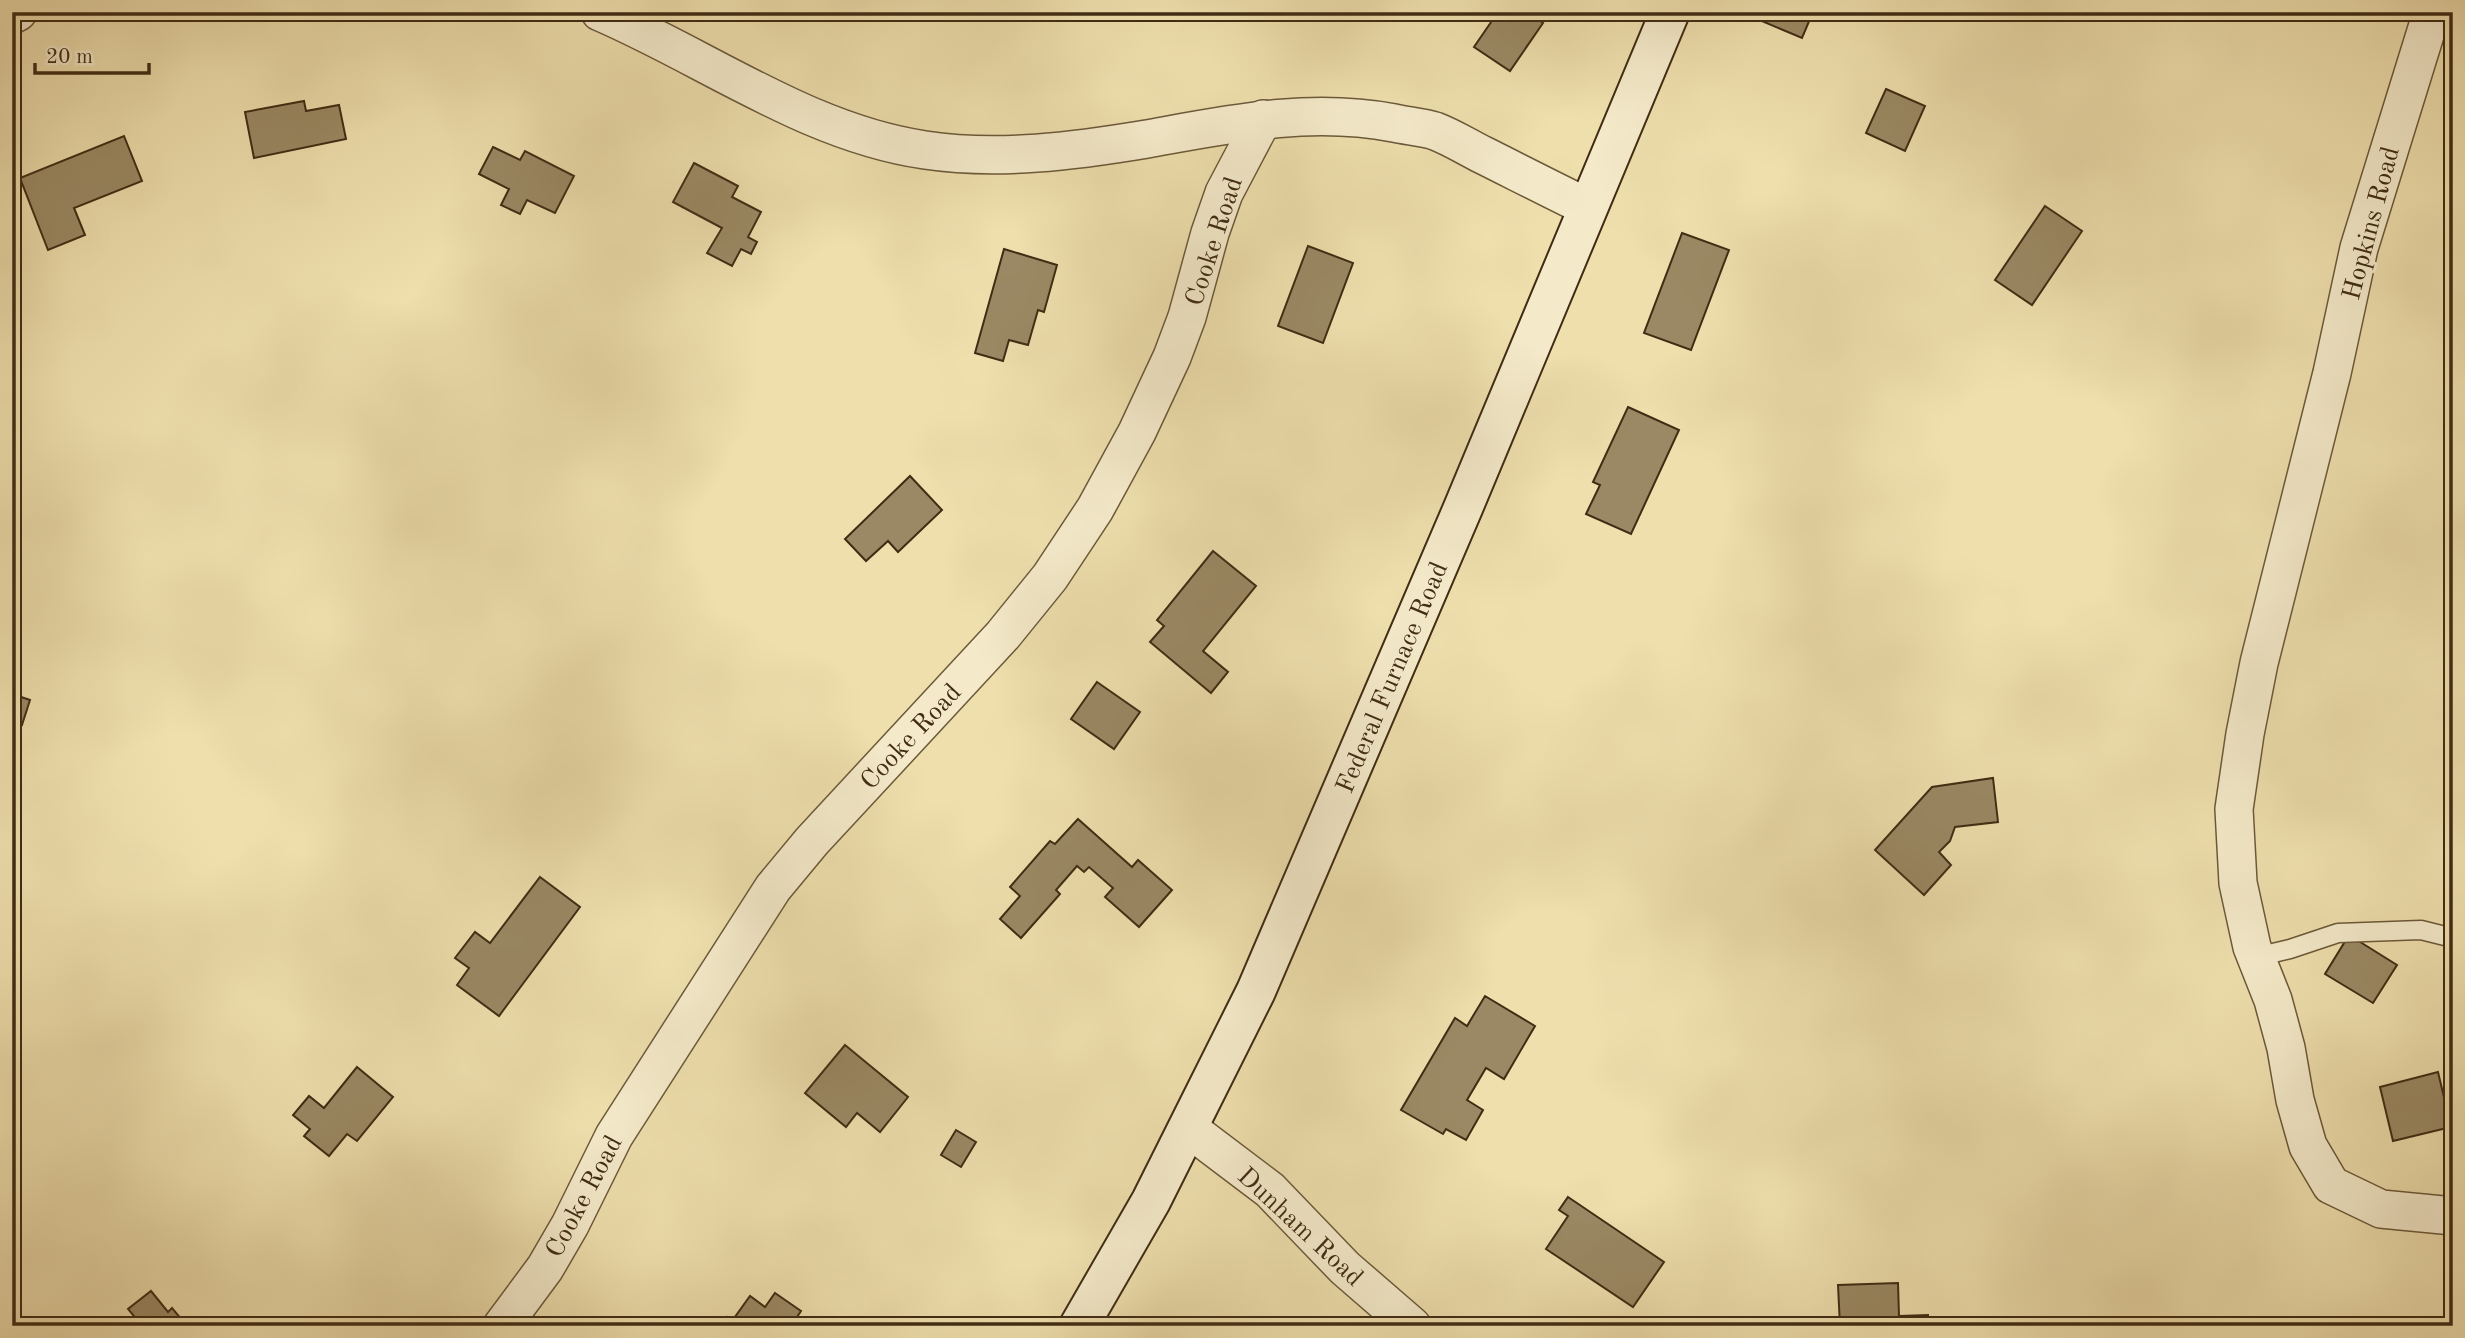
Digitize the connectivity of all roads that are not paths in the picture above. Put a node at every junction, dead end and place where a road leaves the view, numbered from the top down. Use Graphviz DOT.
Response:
graph roads {
  1 [pos="18,12"];
  2 [pos="600,12"];
  3 [pos="1670,12"];
  4 [pos="2432,12"];
  5 [pos="12,15"];
  6 [pos="1263,119"];
  7 [pos="1587,207"];
  8 [pos="2453,938"];
  9 [pos="2256,957"];
  10 [pos="1188,1128"];
  11 [pos="2453,1216"];
  12 [pos="502,1326"];
  13 [pos="1079,1326"];
  14 [pos="1412,1326"];
  1 -- 5 [label="street"];
  2 -- 6 [label="street"];
  3 -- 7 [label="main road, Federal Furnace Road"];
  4 -- 9 [label="street, Hopkins Road"];
  6 -- 7 [label="street"];
  6 -- 12 [label="street, Cooke Road"];
  7 -- 10 [label="main road, Federal Furnace Road"];
  8 -- 9 [label="lane"];
  9 -- 11 [label="street, Hopkins Road"];
  10 -- 13 [label="main road, Federal Furnace Road"];
  10 -- 14 [label="street, Dunham Road"];
}
